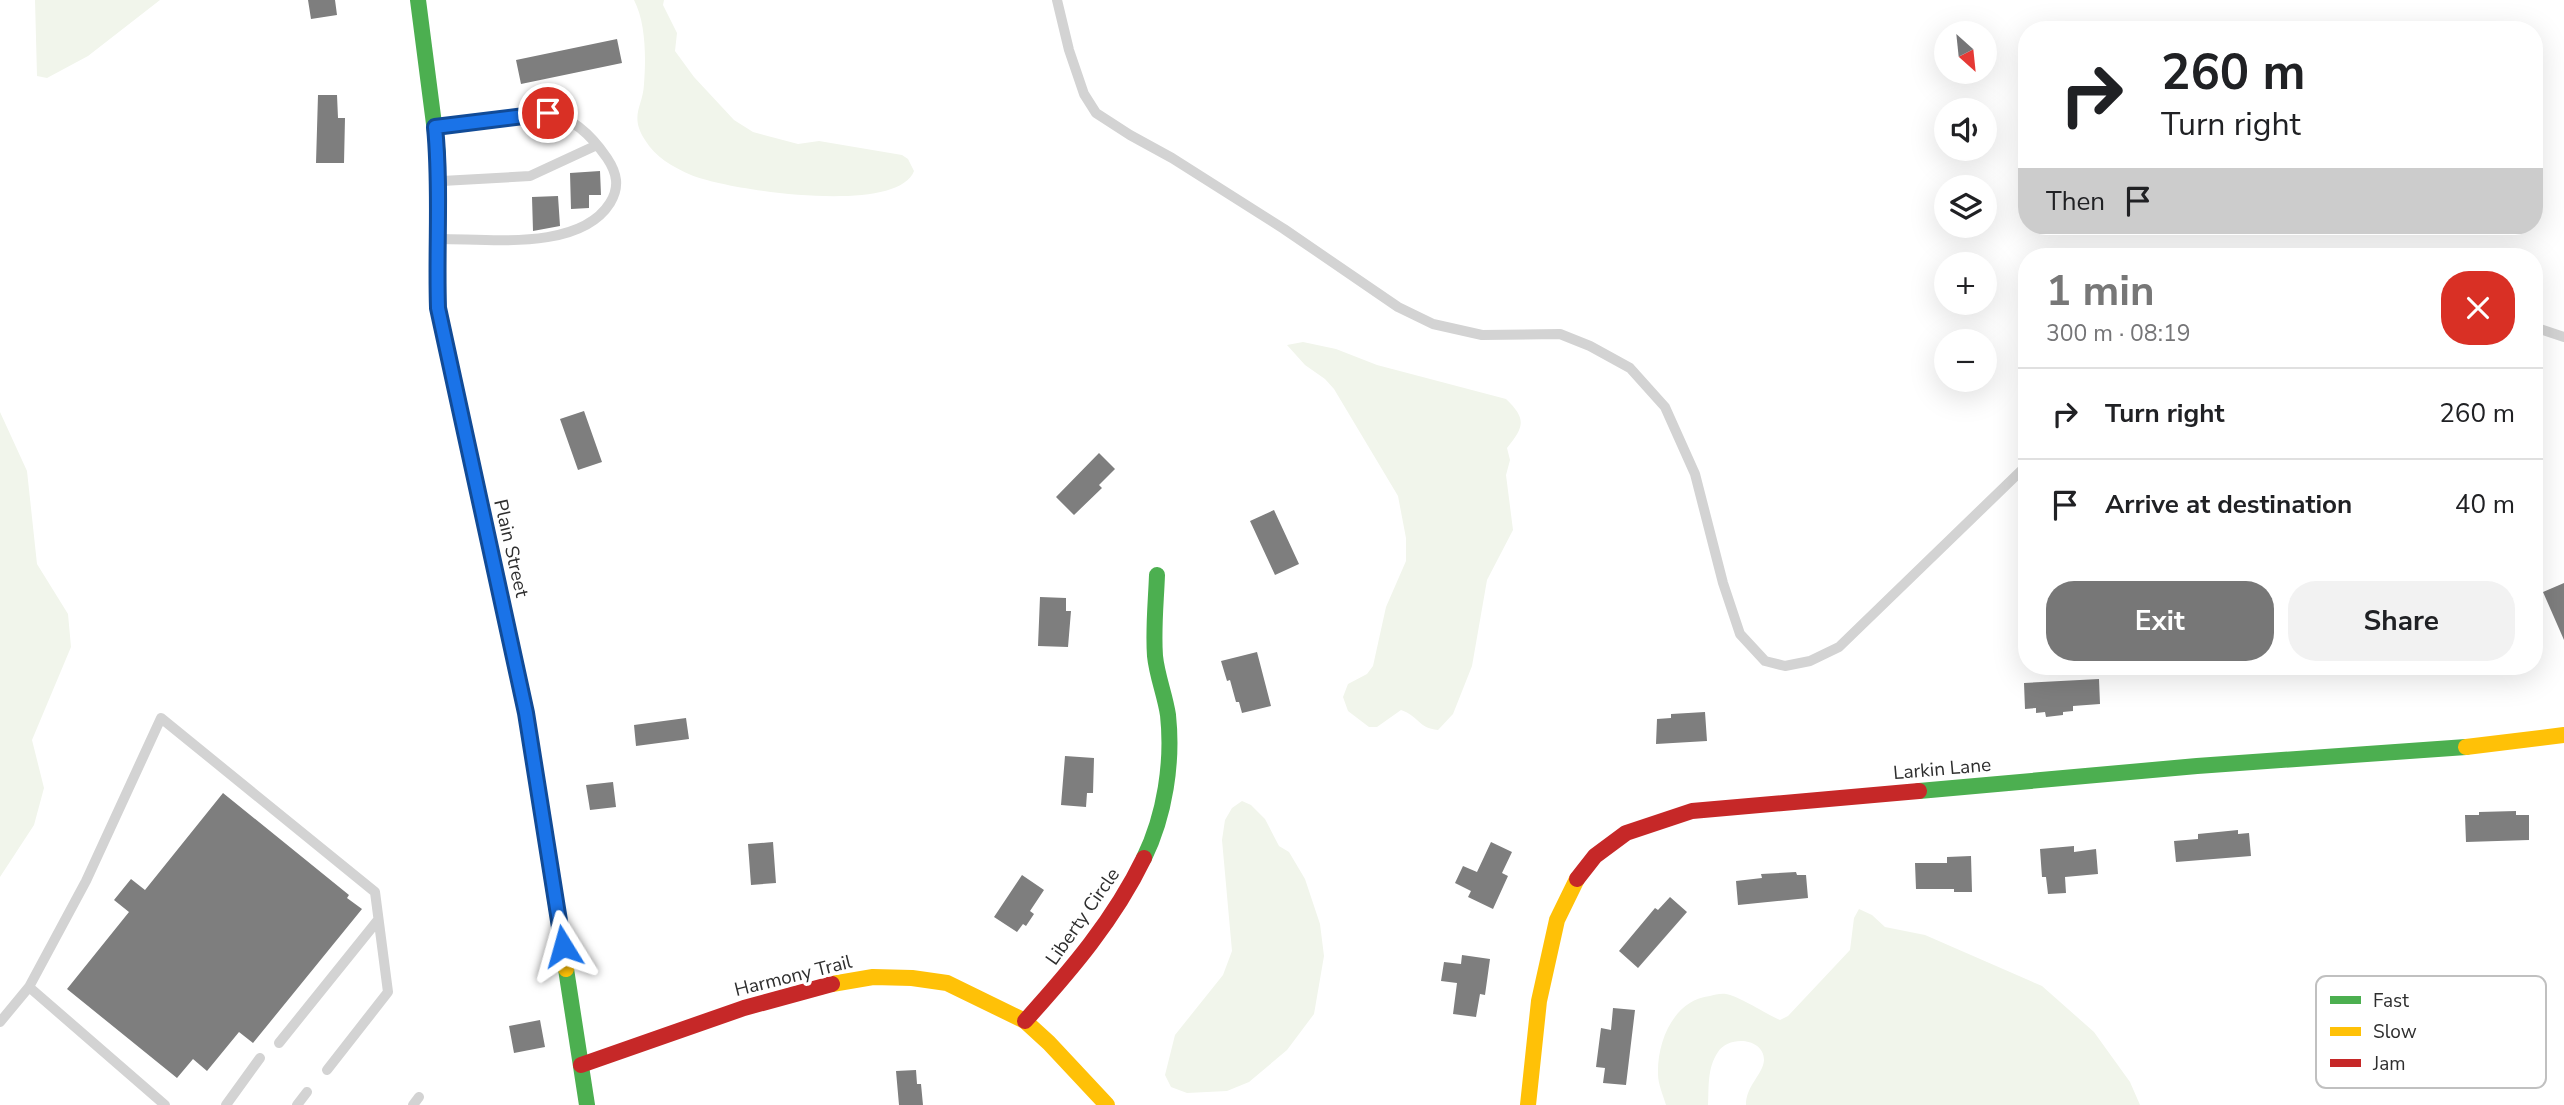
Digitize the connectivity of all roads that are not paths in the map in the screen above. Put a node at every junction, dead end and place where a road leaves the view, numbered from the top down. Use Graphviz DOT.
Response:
graph roads {
  1 [pos="418,0"];
  2 [pos="1057,0"];
  3 [pos="435,127"];
  4 [pos="597,145"];
  5 [pos="438,181"];
  6 [pos="437,239"];
  7 [pos="2543,330"];
  8 [pos="2564,337"];
  9 [pos="2018,474"];
  10 [pos="1157,576"];
  11 [pos="2564,735"];
  12 [pos="378,920"];
  13 [pos="29,986"];
  14 [pos="1025,1021"];
  15 [pos="0,1022"];
  16 [pos="279,1042"];
  17 [pos="260,1058"];
  18 [pos="581,1065"];
  19 [pos="327,1070"];
  20 [pos="307,1092"];
  21 [pos="166,1105"];
  22 [pos="226,1105"];
  23 [pos="297,1105"];
  24 [pos="587,1105"];
  25 [pos="1107,1105"];
  26 [pos="1528,1105"];
  1 -- 3 [label="street, Plain Street"];
  2 -- 9 [label="lane"];
  3 -- 4 [label="lane"];
  3 -- 5 [label="street, Plain Street"];
  4 -- 5 [label="lane"];
  4 -- 6 [label="lane"];
  5 -- 6 [label="street, Plain Street"];
  6 -- 18 [label="street, Plain Street"];
  7 -- 8 [label="lane"];
  10 -- 14 [label="street, Liberty Circle"];
  11 -- 26 [label="street, Larkin Lane"];
  12 -- 13 [label="lane"];
  12 -- 16 [label="lane"];
  12 -- 19 [label="lane"];
  13 -- 15 [label="lane"];
  13 -- 21 [label="lane"];
  14 -- 18 [label="street, Harmony Trail"];
  14 -- 25 [label="street, Harmony Trail"];
  17 -- 22 [label="lane"];
  18 -- 24 [label="street, Plain Street"];
  20 -- 23 [label="lane"];
}
